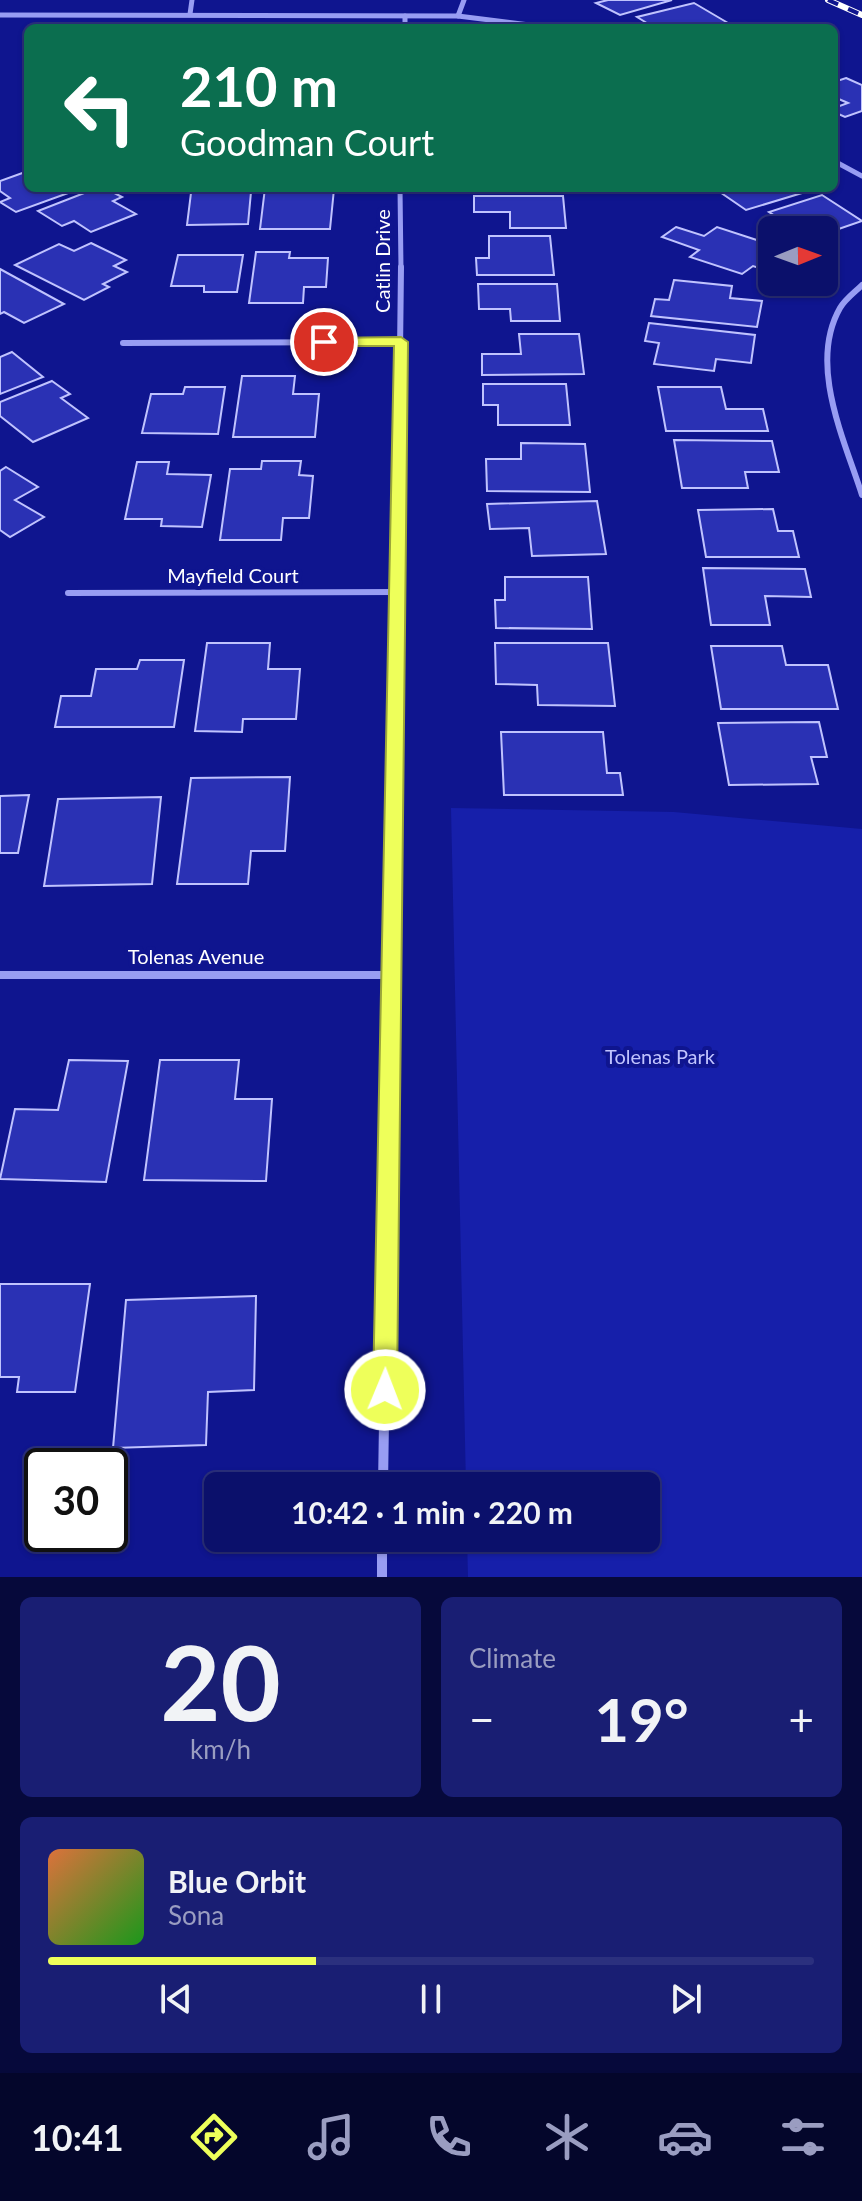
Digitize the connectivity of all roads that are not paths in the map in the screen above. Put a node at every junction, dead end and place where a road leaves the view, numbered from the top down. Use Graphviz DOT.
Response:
graph roads {
  1 [pos="192,0"];
  2 [pos="464,0"];
  3 [pos="190,14"];
  4 [pos="0,15"];
  5 [pos="405,16"];
  6 [pos="458,16"];
  7 [pos="405,24"];
  8 [pos="521,24"];
  9 [pos="838,163"];
  10 [pos="862,176"];
  11 [pos="400,192"];
  12 [pos="862,285"];
  13 [pos="401,342"];
  14 [pos="123,343"];
  15 [pos="862,495"];
  16 [pos="397,592"];
  17 [pos="68,593"];
  18 [pos="0,975"];
  19 [pos="392,975"];
  20 [pos="383,1472"];
  21 [pos="382,1552"];
  22 [pos="382,1577"];
  1 -- 3 [label="street"];
  2 -- 6 [label="street"];
  3 -- 4 [label="street"];
  3 -- 5 [label="street"];
  5 -- 6 [label="street"];
  5 -- 7 [label="street"];
  6 -- 8 [label="street"];
  9 -- 10 [label="street"];
  11 -- 13 [label="street, Catlin Drive"];
  12 -- 15 [label="street"];
  13 -- 14 [label="street"];
  13 -- 16 [label="street, Catlin Drive"];
  16 -- 17 [label="street, Mayfield Court"];
  16 -- 19 [label="street, Catlin Drive"];
  18 -- 19 [label="street, Tolenas Avenue"];
  19 -- 20 [label="street, Catlin Drive"];
  21 -- 22 [label="street"];
}
